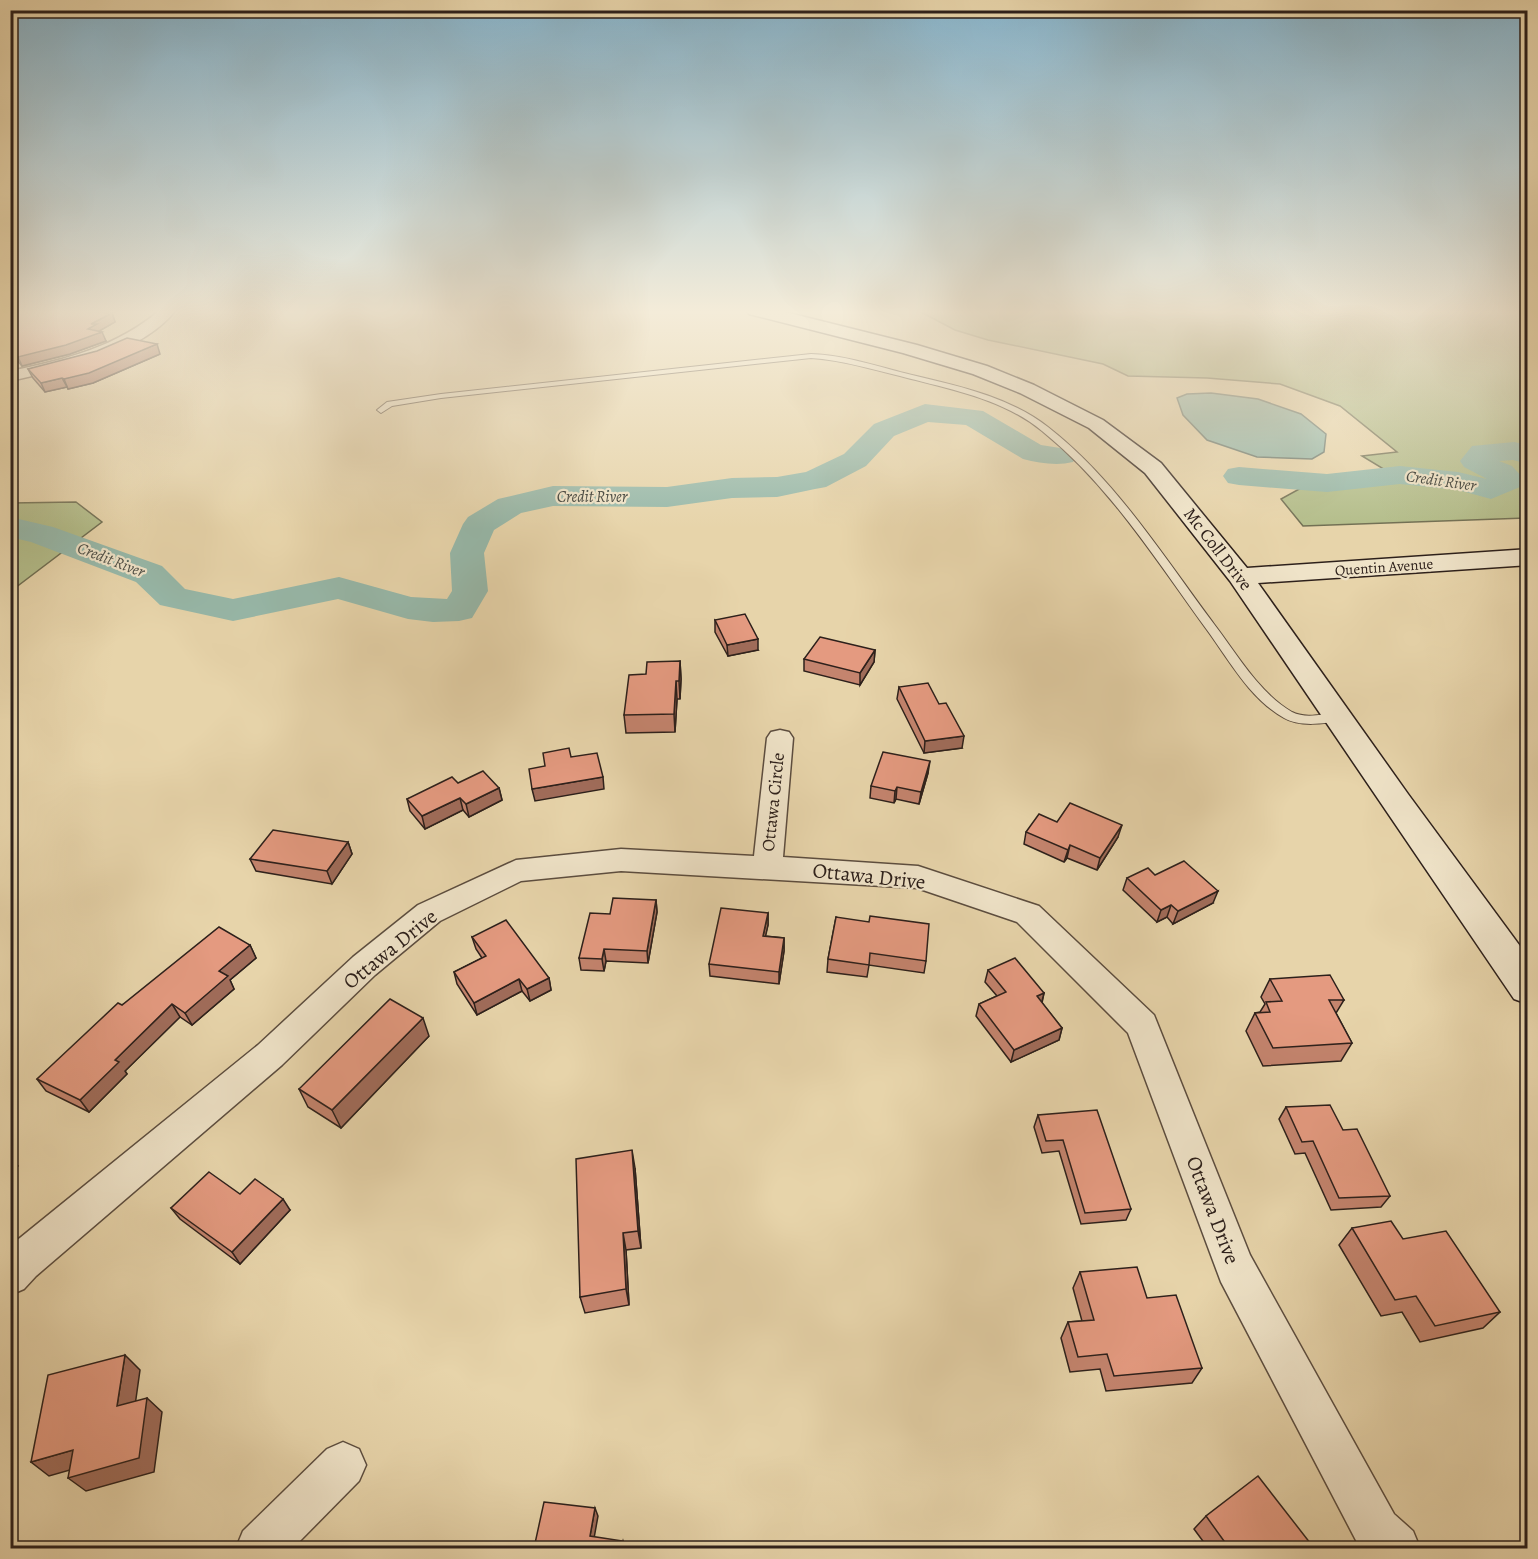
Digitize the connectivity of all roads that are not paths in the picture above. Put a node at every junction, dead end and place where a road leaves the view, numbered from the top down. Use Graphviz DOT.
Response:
graph roads {
  1 [pos="564,383"];
  2 [pos="933,383"];
  3 [pos="1012,383"];
  4 [pos="381,410"];
  5 [pos="1527,557"];
  6 [pos="1240,576"];
  7 [pos="1337,717"];
  8 [pos="780,738"];
  9 [pos="767,867"];
  10 [pos="1527,988"];
  11 [pos="10,1275"];
  12 [pos="343,1465"];
  13 [pos="260,1548"];
  14 [pos="1396,1548"];
  1 -- 4 [label="lane"];
  2 -- 7 [label="lane"];
  3 -- 6 [label="main road, Mc Coll Drive"];
  5 -- 6 [label="main road, Quentin Avenue"];
  6 -- 7 [label="main road, Mc Coll Drive"];
  7 -- 10 [label="main road, Mc Coll Drive"];
  8 -- 9 [label="street, Ottawa Circle"];
  9 -- 11 [label="street, Ottawa Drive"];
  9 -- 14 [label="street, Ottawa Drive"];
  12 -- 13 [label="street"];
}
